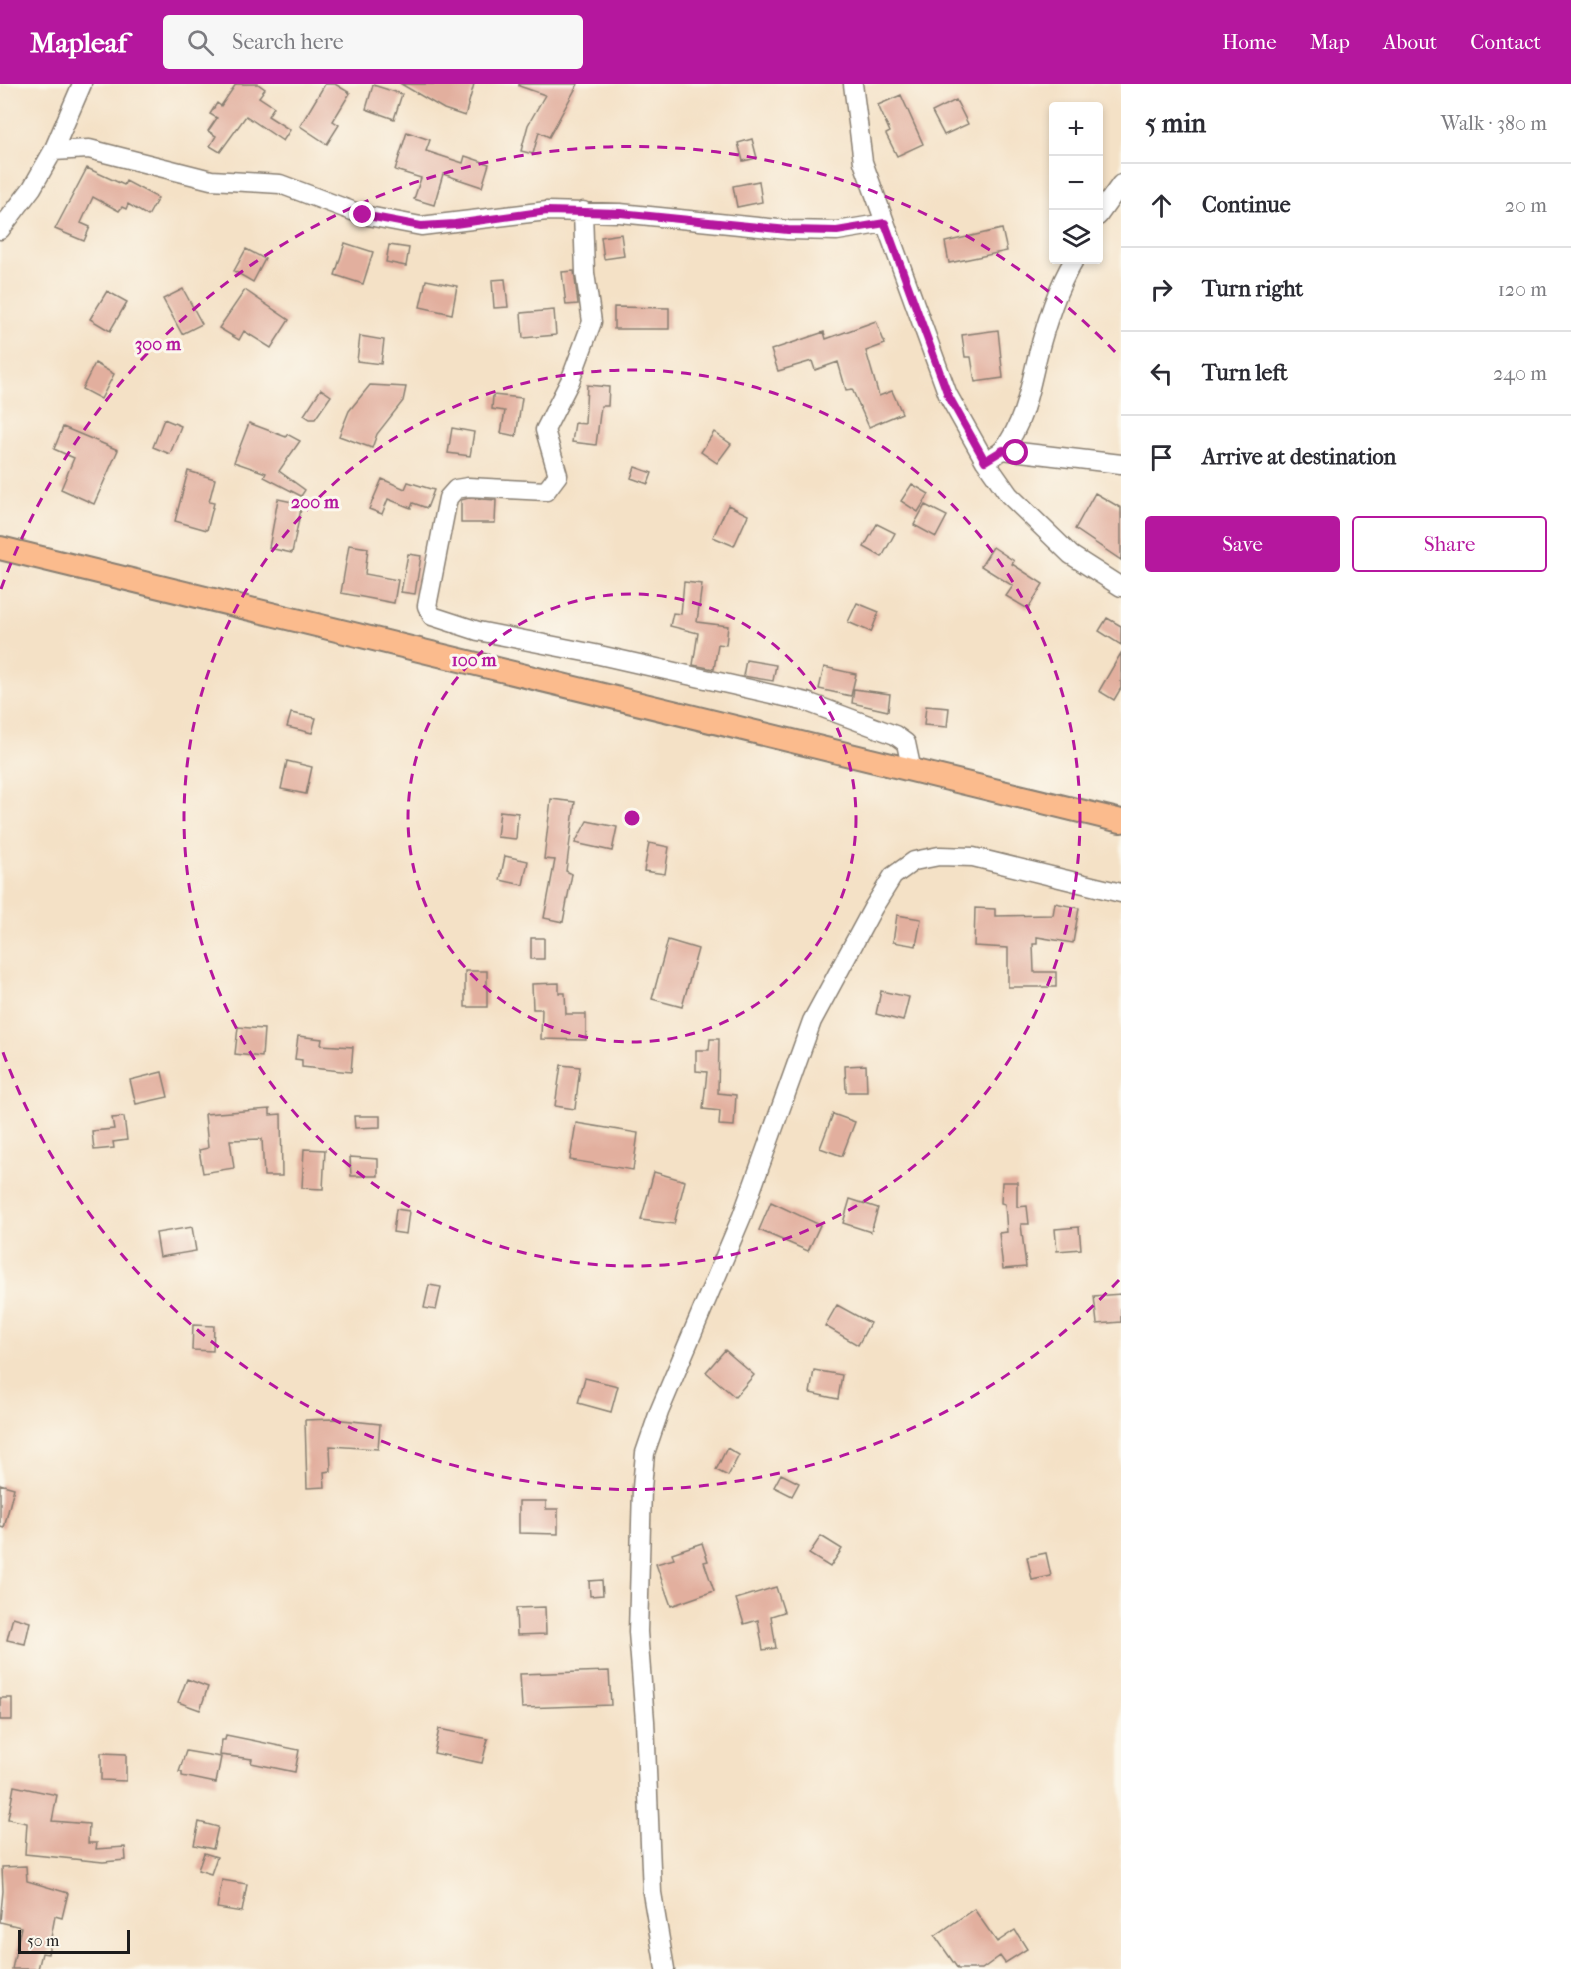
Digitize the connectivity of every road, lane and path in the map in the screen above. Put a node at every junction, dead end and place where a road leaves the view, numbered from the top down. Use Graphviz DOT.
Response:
graph roads {
  1 [pos="82,84"];
  2 [pos="853,84"];
  3 [pos="53,151"];
  4 [pos="1121,184"];
  5 [pos="1102,210"];
  6 [pos="583,211"];
  7 [pos="885,223"];
  8 [pos="0,230"];
  9 [pos="1072,264"];
  10 [pos="1003,450"];
  11 [pos="985,461"];
  12 [pos="1121,464"];
  13 [pos="0,548"];
  14 [pos="1121,587"];
  15 [pos="912,771"];
  16 [pos="1121,822"];
  17 [pos="1121,893"];
  18 [pos="665,1969"];
  1 -- 3 [label="street"];
  2 -- 7 [label="street"];
  3 -- 6 [label="street"];
  3 -- 8 [label="street"];
  4 -- 5 [label="street"];
  6 -- 7 [label="street"];
  6 -- 15 [label="street"];
  7 -- 11 [label="street"];
  9 -- 10 [label="street"];
  10 -- 11 [label="street"];
  10 -- 12 [label="street"];
  11 -- 14 [label="street"];
  13 -- 15 [label="main road"];
  15 -- 16 [label="main road"];
  17 -- 18 [label="street"];
}
